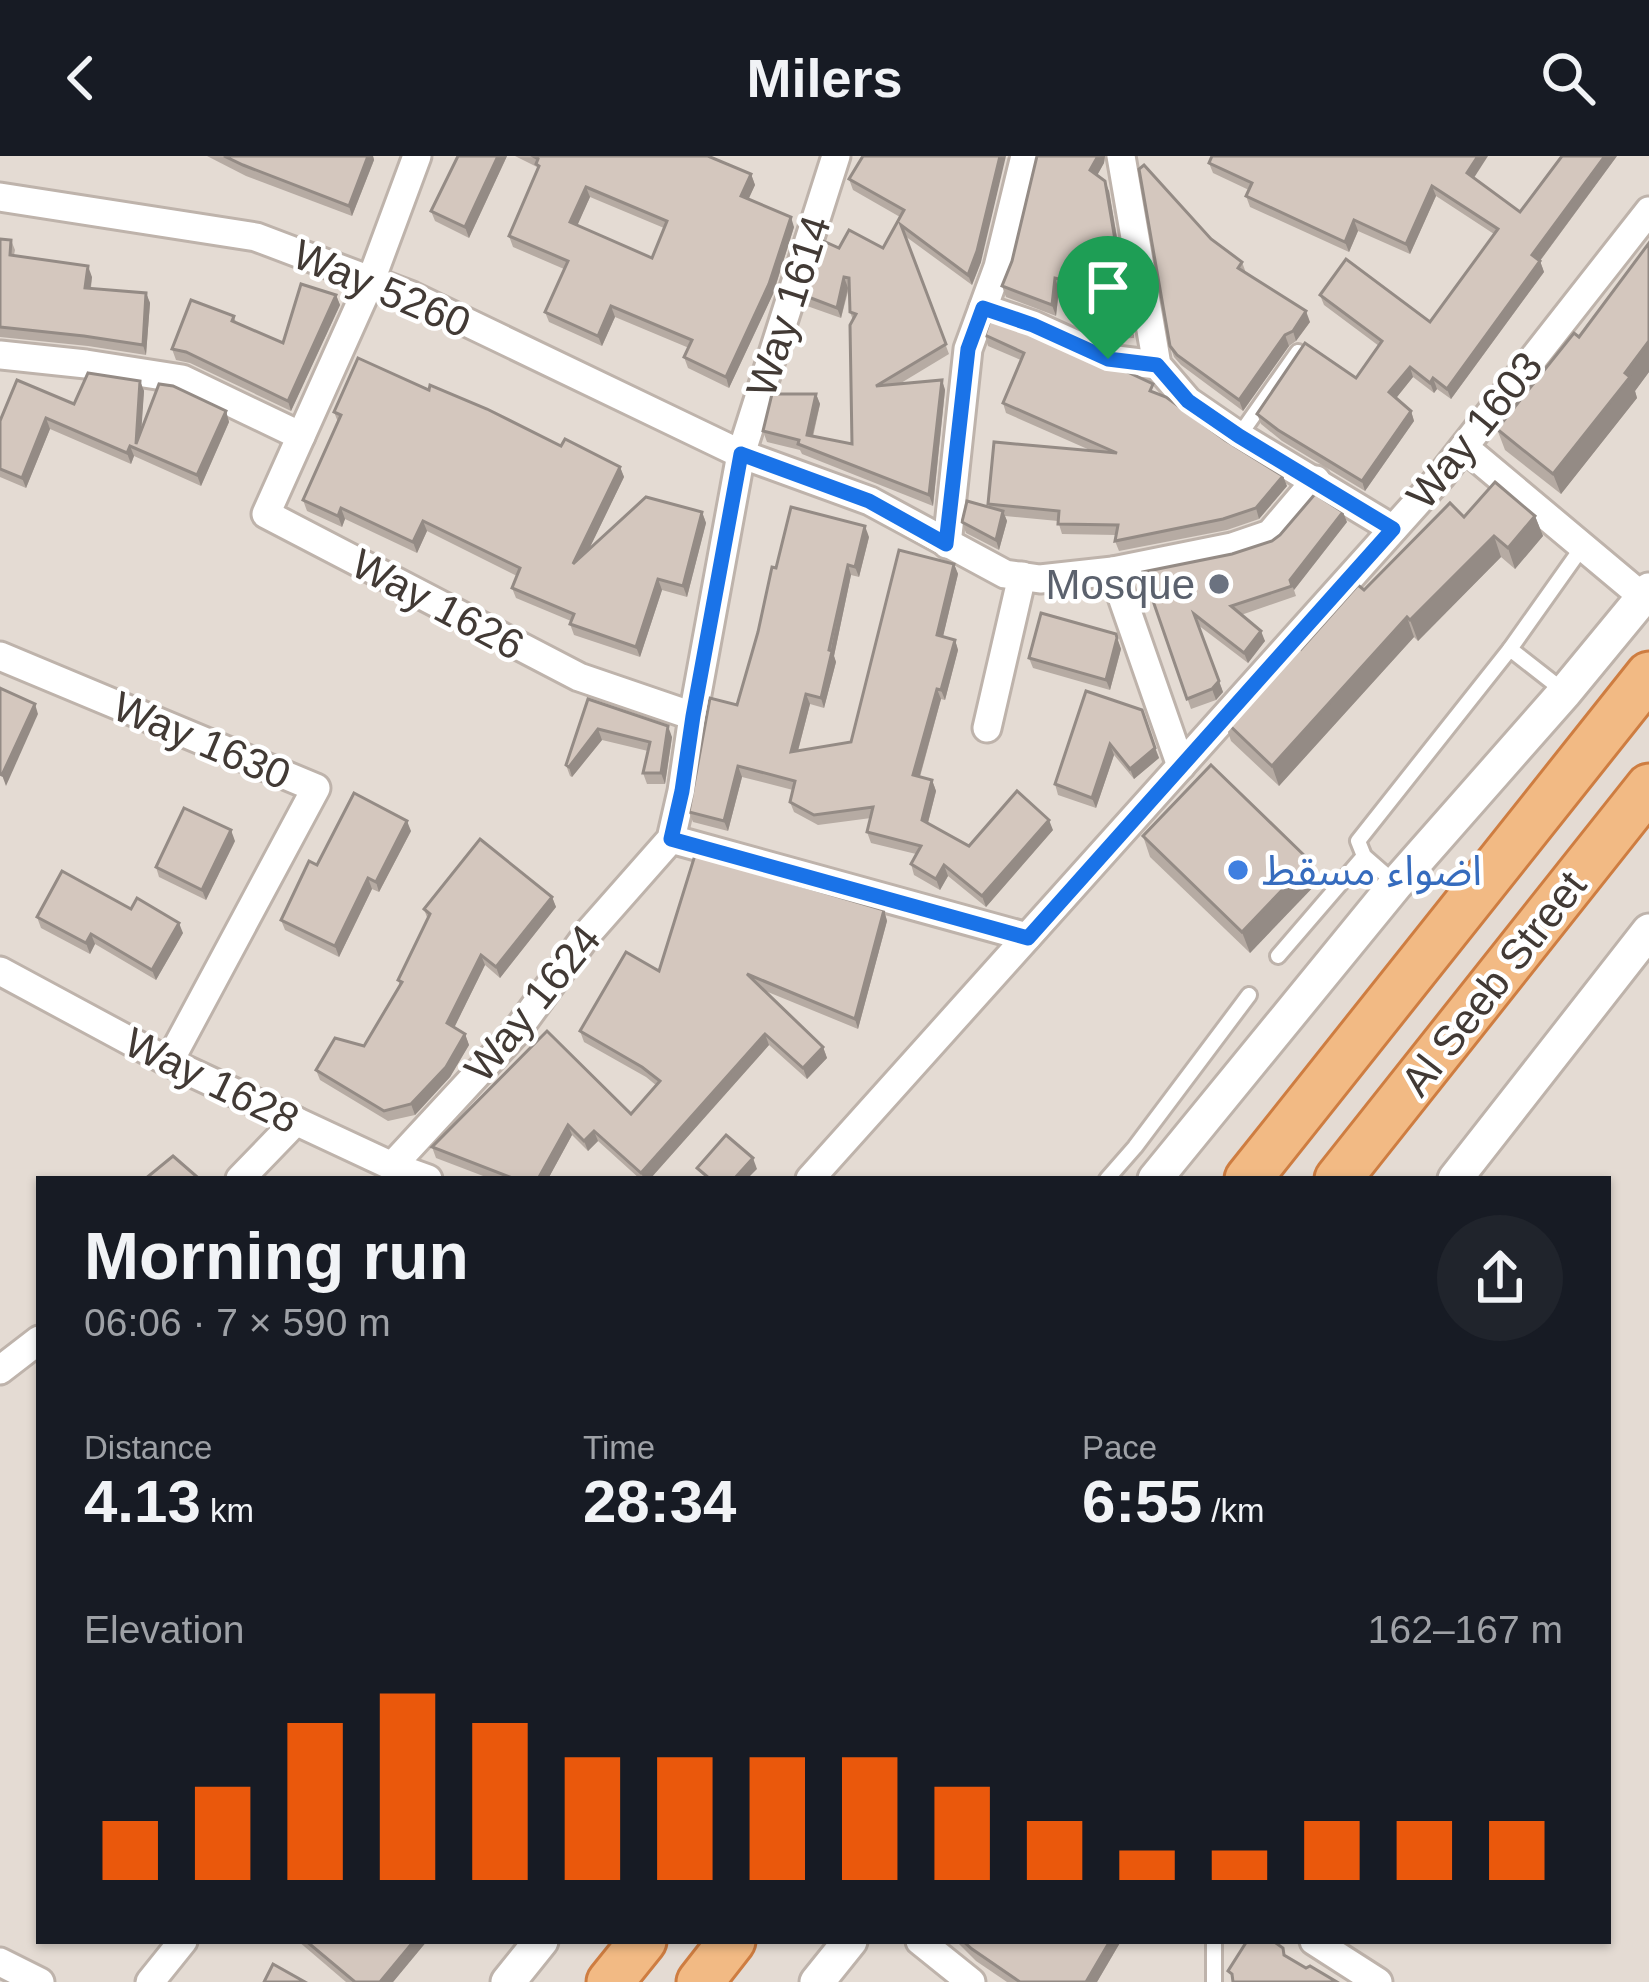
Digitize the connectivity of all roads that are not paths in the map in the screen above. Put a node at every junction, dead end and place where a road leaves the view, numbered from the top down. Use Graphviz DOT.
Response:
graph roads {
  1 [pos="417,156"];
  2 [pos="835,156"];
  3 [pos="1025,156"];
  4 [pos="1121,156"];
  5 [pos="0,197"];
  6 [pos="1649,211"];
  7 [pos="371,280"];
  8 [pos="983,308"];
  9 [pos="1298,352"];
  10 [pos="0,355"];
  11 [pos="1157,365"];
  12 [pos="301,436"];
  13 [pos="1239,436"];
  14 [pos="1464,447"];
  15 [pos="741,454"];
  16 [pos="1316,480"];
  17 [pos="1393,529"];
  18 [pos="946,544"];
  19 [pos="1583,546"];
  20 [pos="1113,571"];
  21 [pos="1022,576"];
  22 [pos="1646,593"];
  23 [pos="1510,649"];
  24 [pos="0,656"];
  25 [pos="1649,675"];
  26 [pos="1565,692"];
  27 [pos="693,716"];
  28 [pos="987,728"];
  29 [pos="1181,766"];
  30 [pos="1649,787"];
  31 [pos="671,839"];
  32 [pos="1364,856"];
  33 [pos="1396,884"];
  34 [pos="1649,931"];
  35 [pos="1028,938"];
  36 [pos="1278,956"];
  37 [pos="0,970"];
  38 [pos="1249,995"];
  39 [pos="169,1062"];
  40 [pos="296,1120"];
  41 [pos="1136,1147"];
  42 [pos="392,1166"];
  43 [pos="243,1176"];
  44 [pos="420,1176"];
  45 [pos="813,1176"];
  46 [pos="1110,1176"];
  47 [pos="1158,1176"];
  48 [pos="1250,1176"];
  49 [pos="1340,1176"];
  50 [pos="1457,1176"];
  51 [pos="36,1342"];
  52 [pos="0,1370"];
  53 [pos="181,1944"];
  54 [pos="539,1944"];
  55 [pos="641,1944"];
  56 [pos="731,1944"];
  57 [pos="848,1944"];
  58 [pos="924,1944"];
  59 [pos="1214,1944"];
  60 [pos="1319,1944"];
  61 [pos="0,1962"];
  62 [pos="40,1982"];
  63 [pos="150,1982"];
  64 [pos="508,1982"];
  65 [pos="610,1982"];
  66 [pos="700,1982"];
  67 [pos="817,1982"];
  68 [pos="971,1982"];
  69 [pos="1214,1982"];
  70 [pos="1378,1982"];
  1 -- 7 [label="street, Way 1626"];
  2 -- 15 [label="street, Way 1614"];
  3 -- 8 [label="street"];
  4 -- 11 [label="street"];
  5 -- 7 [label="street, Way 5260"];
  6 -- 14 [label="street, Way 1603"];
  7 -- 12 [label="street, Way 1626"];
  7 -- 15 [label="street, Way 5260"];
  8 -- 11 [label="street"];
  8 -- 18 [label="street"];
  9 -- 13 [label="lane"];
  10 -- 12 [label="street"];
  11 -- 13 [label="street"];
  12 -- 27 [label="street, Way 1626"];
  13 -- 16 [label="street"];
  14 -- 17 [label="street, Way 1603"];
  14 -- 19 [label="street"];
  15 -- 18 [label="street, Way 5260"];
  15 -- 27 [label="street, Way 1624"];
  16 -- 17 [label="street"];
  16 -- 20 [label="street"];
  17 -- 29 [label="street, Way 1603"];
  18 -- 21 [label="street, Way 5260"];
  19 -- 22 [label="street"];
  19 -- 23 [label="lane"];
  20 -- 21 [label="street"];
  20 -- 29 [label="street"];
  21 -- 28 [label="street"];
  22 -- 26 [label="street"];
  23 -- 26 [label="lane"];
  23 -- 32 [label="lane"];
  24 -- 39 [label="street, Way 1630"];
  25 -- 48 [label="highway, Al Seeb Street"];
  26 -- 33 [label="street"];
  27 -- 31 [label="street, Way 1624"];
  29 -- 35 [label="street, Way 1603"];
  30 -- 49 [label="highway, Al Seeb Street"];
  31 -- 35 [label="street"];
  31 -- 42 [label="street, Way 1624"];
  32 -- 33 [label="lane"];
  32 -- 36 [label="lane"];
  33 -- 47 [label="street"];
  34 -- 50 [label="street"];
  35 -- 45 [label="street, Way 1603"];
  37 -- 39 [label="street, Way 1628"];
  38 -- 41 [label="lane"];
  39 -- 40 [label="street, Way 1628"];
  40 -- 42 [label="street, Way 1628"];
  40 -- 43 [label="street"];
  41 -- 46 [label="lane"];
  41 -- 47 [label="lane"];
  42 -- 44 [label="street, Way 1628"];
  51 -- 52 [label="street"];
  53 -- 63 [label="street"];
  54 -- 64 [label="street"];
  55 -- 65 [label="highway"];
  56 -- 66 [label="highway"];
  57 -- 67 [label="street"];
  58 -- 68 [label="street"];
  59 -- 69 [label="lane"];
  60 -- 70 [label="street"];
  61 -- 62 [label="street"];
}
